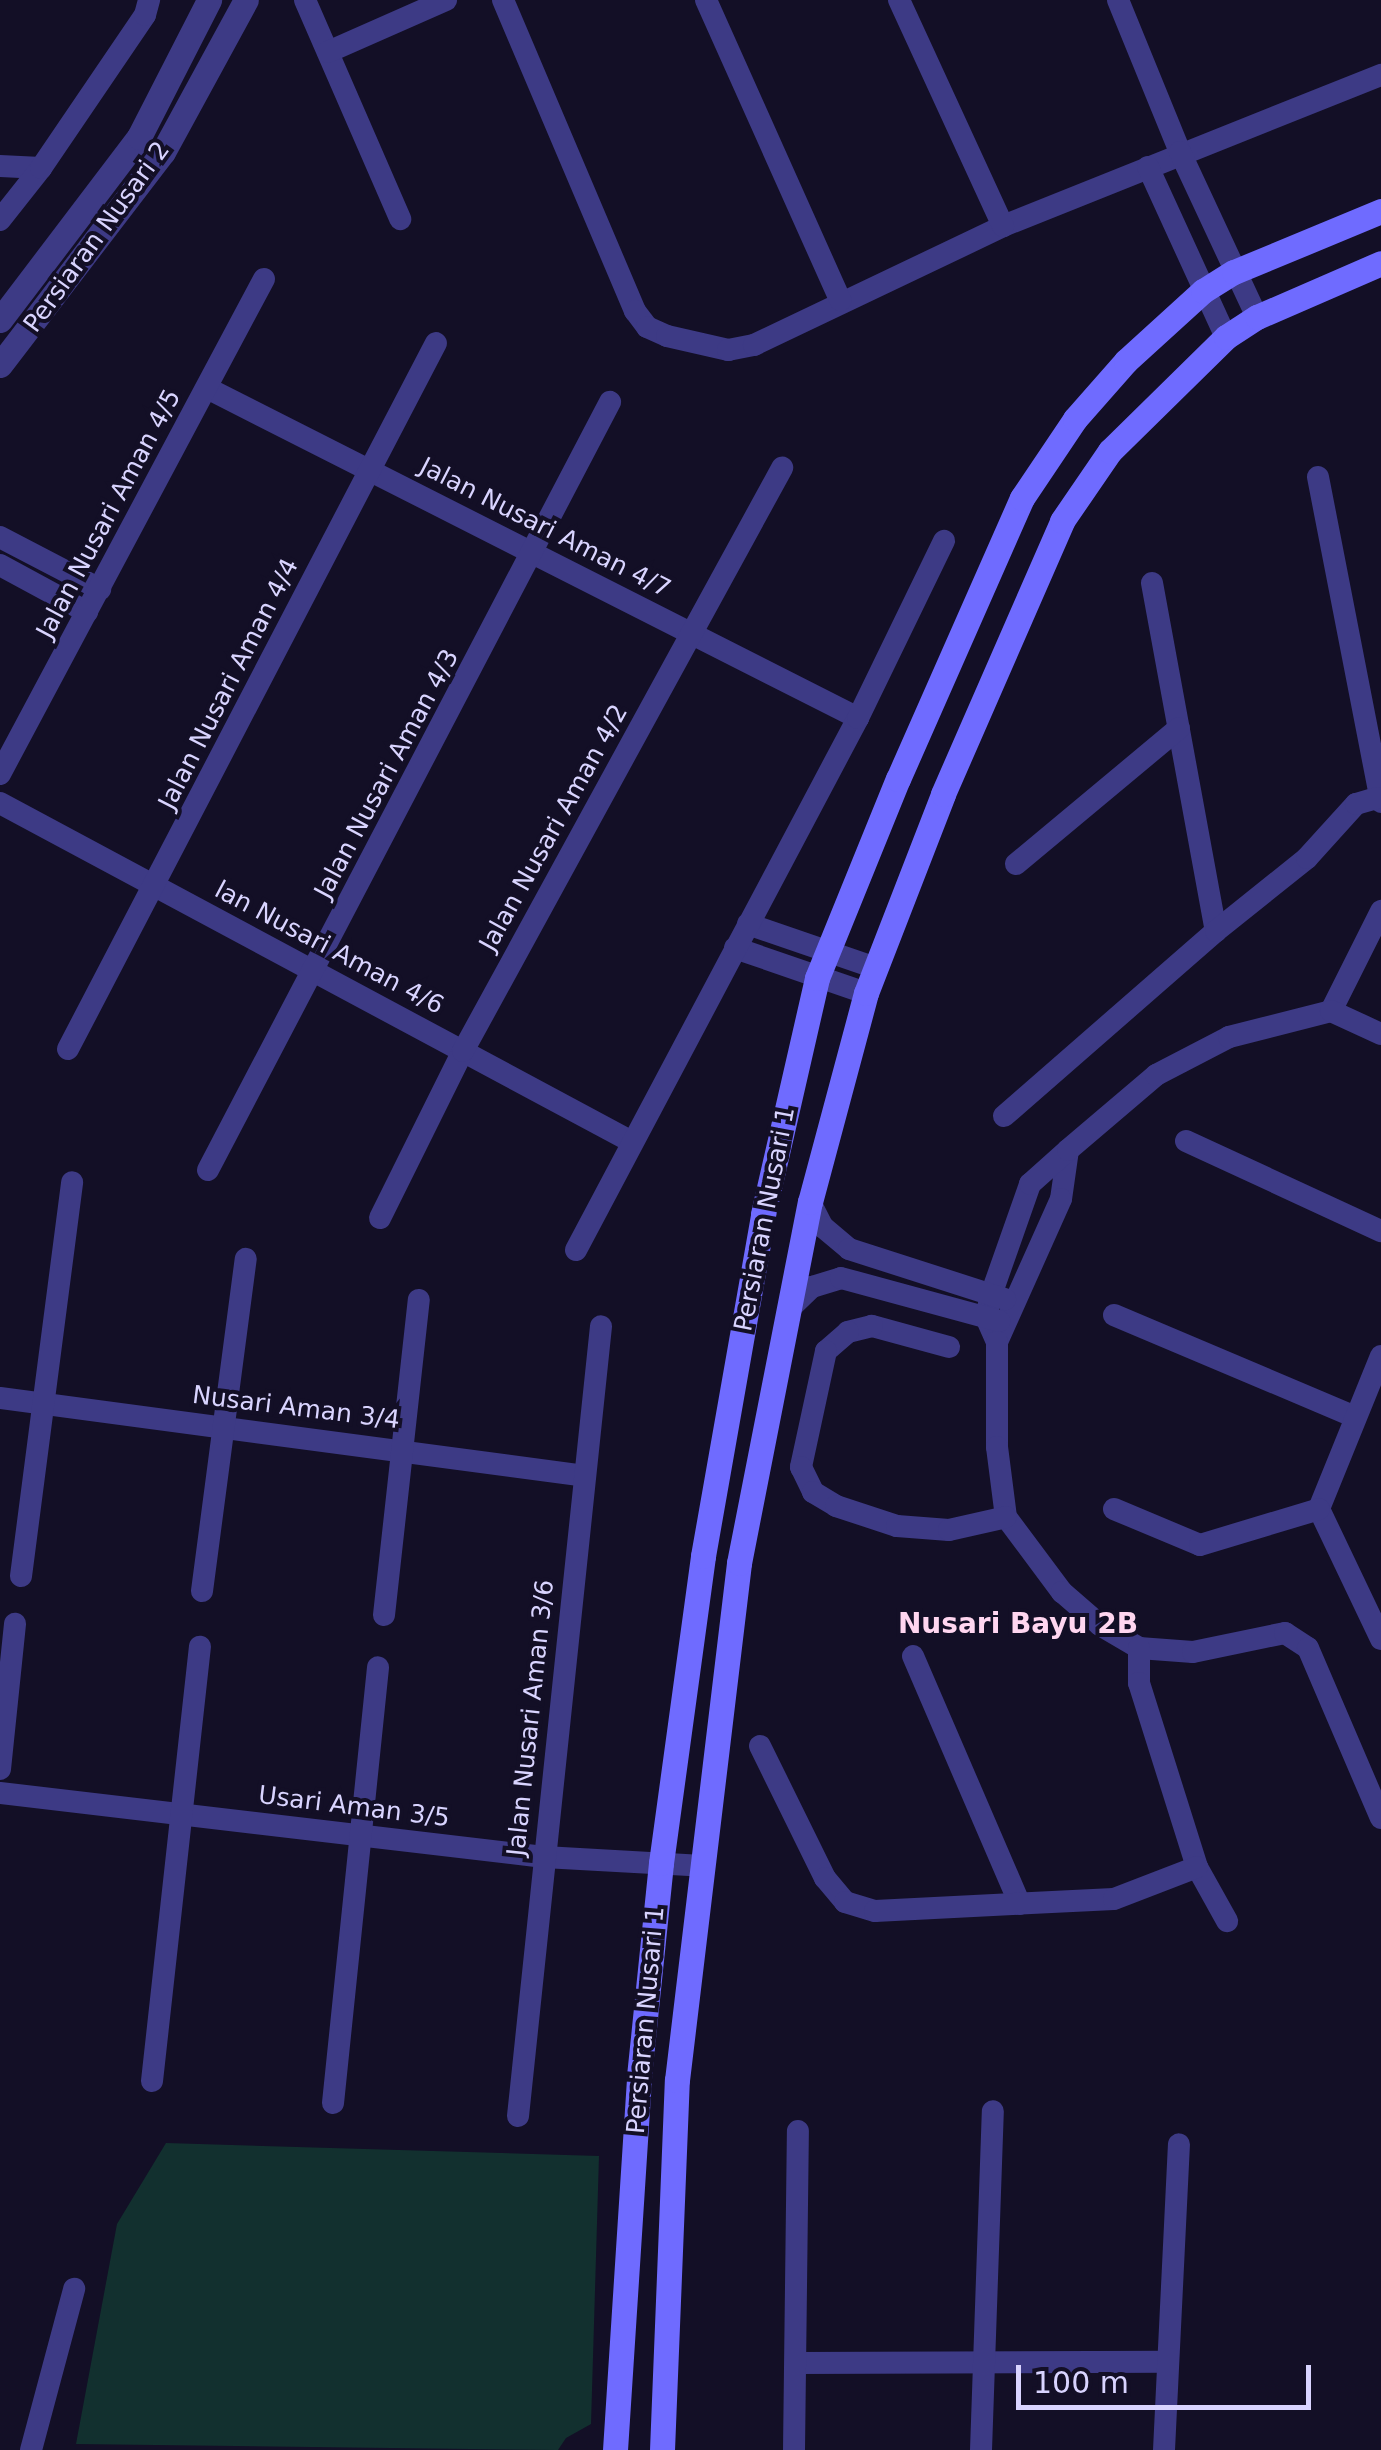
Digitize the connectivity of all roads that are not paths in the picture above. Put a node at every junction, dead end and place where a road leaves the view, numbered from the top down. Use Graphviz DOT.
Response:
graph roads {
  1 [pos="149,0"];
  2 [pos="208,0"];
  3 [pos="246,0"];
  4 [pos="305,0"];
  5 [pos="446,0"];
  6 [pos="503,0"];
  7 [pos="706,0"];
  8 [pos="899,0"];
  9 [pos="1118,0"];
  10 [pos="328,52"];
  11 [pos="1381,75"];
  12 [pos="1180,152"];
  13 [pos="0,166"];
  14 [pos="1148,167"];
  15 [pos="41,168"];
  16 [pos="1381,210"];
  17 [pos="400,219"];
  18 [pos="0,220"];
  19 [pos="1003,226"];
  20 [pos="1381,263"];
  21 [pos="1234,272"];
  22 [pos="264,279"];
  23 [pos="1203,291"];
  24 [pos="840,300"];
  25 [pos="1258,318"];
  26 [pos="0,320"];
  27 [pos="1226,337"];
  28 [pos="436,343"];
  29 [pos="0,365"];
  30 [pos="207,388"];
  31 [pos="610,402"];
  32 [pos="782,468"];
  33 [pos="370,471"];
  34 [pos="1318,477"];
  35 [pos="0,537"];
  36 [pos="944,541"];
  37 [pos="534,553"];
  38 [pos="0,565"];
  39 [pos="1152,583"];
  40 [pos="100,589"];
  41 [pos="87,612"];
  42 [pos="693,634"];
  43 [pos="858,718"];
  44 [pos="1179,728"];
  45 [pos="0,774"];
  46 [pos="1379,800"];
  47 [pos="0,803"];
  48 [pos="1016,864"];
  49 [pos="155,886"];
  50 [pos="1381,911"];
  51 [pos="748,924"];
  52 [pos="1216,931"];
  53 [pos="735,948"];
  54 [pos="826,954"];
  55 [pos="876,968"];
  56 [pos="314,971"];
  57 [pos="817,978"];
  58 [pos="866,993"];
  59 [pos="1331,1011"];
  60 [pos="1381,1034"];
  61 [pos="68,1049"];
  62 [pos="463,1051"];
  63 [pos="1004,1116"];
  64 [pos="1186,1141"];
  65 [pos="632,1142"];
  66 [pos="1068,1150"];
  67 [pos="208,1170"];
  68 [pos="72,1182"];
  69 [pos="810,1202"];
  70 [pos="380,1218"];
  71 [pos="1381,1231"];
  72 [pos="576,1250"];
  73 [pos="246,1259"];
  74 [pos="419,1300"];
  75 [pos="789,1309"];
  76 [pos="999,1316"];
  77 [pos="1114,1316"];
  78 [pos="600,1326"];
  79 [pos="949,1347"];
  80 [pos="1381,1356"];
  81 [pos="0,1398"];
  82 [pos="41,1402"];
  83 [pos="1353,1416"];
  84 [pos="224,1427"];
  85 [pos="401,1450"];
  86 [pos="585,1476"];
  87 [pos="1319,1508"];
  88 [pos="1114,1509"];
  89 [pos="1006,1517"];
  90 [pos="21,1576"];
  91 [pos="202,1591"];
  92 [pos="384,1615"];
  93 [pos="14,1624"];
  94 [pos="1381,1639"];
  95 [pos="200,1647"];
  96 [pos="1139,1648"];
  97 [pos="913,1656"];
  98 [pos="378,1668"];
  99 [pos="760,1746"];
  100 [pos="0,1769"];
  101 [pos="0,1793"];
  102 [pos="180,1814"];
  103 [pos="1381,1818"];
  104 [pos="360,1836"];
  105 [pos="544,1857"];
  106 [pos="661,1863"];
  107 [pos="703,1866"];
  108 [pos="1198,1868"];
  109 [pos="1020,1904"];
  110 [pos="1227,1921"];
  111 [pos="152,2081"];
  112 [pos="333,2103"];
  113 [pos="993,2112"];
  114 [pos="518,2116"];
  115 [pos="798,2130"];
  116 [pos="1179,2144"];
  117 [pos="74,2289"];
  118 [pos="1167,2362"];
  119 [pos="797,2363"];
  120 [pos="986,2364"];
  121 [pos="31,2450"];
  122 [pos="615,2450"];
  123 [pos="662,2450"];
  124 [pos="794,2450"];
  125 [pos="981,2450"];
  126 [pos="1164,2450"];
  1 -- 15 [label="street"];
  2 -- 26 [label="street, Persiaran Nusari 2"];
  3 -- 29 [label="street, Persiaran Nusari 2"];
  4 -- 10 [label="street"];
  5 -- 10 [label="street"];
  6 -- 24 [label="street"];
  7 -- 24 [label="street"];
  8 -- 19 [label="street"];
  9 -- 12 [label="street"];
  10 -- 17 [label="street"];
  11 -- 12 [label="street"];
  12 -- 14 [label="street"];
  12 -- 21 [label="street"];
  13 -- 15 [label="street"];
  14 -- 19 [label="street"];
  14 -- 23 [label="street"];
  15 -- 18 [label="street"];
  16 -- 21 [label="main road, Persiaran Nusari 1"];
  19 -- 24 [label="street"];
  20 -- 25 [label="main road, Persiaran Nusari 1"];
  21 -- 23 [label="main road, Persiaran Nusari 1"];
  21 -- 25 [label="street"];
  22 -- 30 [label="street, Jalan Nusari Aman 4/5"];
  23 -- 27 [label="street"];
  23 -- 54 [label="main road, Persiaran Nusari 1"];
  25 -- 27 [label="main road, Persiaran Nusari 1"];
  27 -- 55 [label="main road, Persiaran Nusari 1"];
  28 -- 33 [label="street, Jalan Nusari Aman 4/4"];
  30 -- 33 [label="street, Jalan Nusari Aman 4/7"];
  30 -- 40 [label="street, Jalan Nusari Aman 4/5"];
  31 -- 37 [label="street, Jalan Nusari Aman 4/3"];
  32 -- 42 [label="street, Jalan Nusari Aman 4/2"];
  33 -- 37 [label="street, Jalan Nusari Aman 4/7"];
  33 -- 49 [label="street, Jalan Nusari Aman 4/4"];
  34 -- 46 [label="street"];
  35 -- 40 [label="street"];
  36 -- 43 [label="street"];
  37 -- 42 [label="street, Jalan Nusari Aman 4/7"];
  37 -- 56 [label="street, Jalan Nusari Aman 4/3"];
  38 -- 41 [label="street"];
  39 -- 44 [label="street"];
  40 -- 41 [label="street, Jalan Nusari Aman 4/5"];
  41 -- 45 [label="street, Jalan Nusari Aman 4/5"];
  42 -- 43 [label="street, Jalan Nusari Aman 4/7"];
  42 -- 62 [label="street, Jalan Nusari Aman 4/2"];
  43 -- 51 [label="street"];
  44 -- 48 [label="street"];
  44 -- 52 [label="street"];
  46 -- 52 [label="street"];
  47 -- 49 [label="street, lan Nusari Aman 4/6"];
  49 -- 56 [label="street, lan Nusari Aman 4/6"];
  49 -- 61 [label="street, Jalan Nusari Aman 4/4"];
  50 -- 59 [label="street"];
  51 -- 53 [label="street"];
  51 -- 54 [label="street"];
  52 -- 63 [label="street"];
  53 -- 57 [label="street"];
  53 -- 65 [label="street"];
  54 -- 55 [label="street"];
  54 -- 57 [label="main road, Persiaran Nusari 1"];
  55 -- 58 [label="main road, Persiaran Nusari 1"];
  56 -- 62 [label="street, lan Nusari Aman 4/6"];
  56 -- 67 [label="street, Jalan Nusari Aman 4/3"];
  57 -- 58 [label="street"];
  57 -- 106 [label="main road, Persiaran Nusari 1"];
  58 -- 69 [label="main road, Persiaran Nusari 1"];
  59 -- 60 [label="street"];
  59 -- 66 [label="street"];
  62 -- 65 [label="street, lan Nusari Aman 4/6"];
  62 -- 70 [label="street, Jalan Nusari Aman 4/2"];
  64 -- 71 [label="street"];
  65 -- 72 [label="street"];
  66 -- 76 [label="street"];
  66 -- 76 [label="street"];
  68 -- 82 [label="street"];
  69 -- 75 [label="main road, Persiaran Nusari 1"];
  69 -- 76 [label="street"];
  73 -- 84 [label="street"];
  74 -- 85 [label="street"];
  75 -- 76 [label="street"];
  75 -- 107 [label="main road, Persiaran Nusari 1"];
  76 -- 89 [label="street"];
  77 -- 83 [label="street"];
  78 -- 86 [label="street, Jalan Nusari Aman 3/6"];
  79 -- 89 [label="street"];
  80 -- 83 [label="street"];
  81 -- 82 [label="street, Nusari Aman 3/4"];
  82 -- 84 [label="street, Nusari Aman 3/4"];
  82 -- 90 [label="street"];
  83 -- 87 [label="street"];
  84 -- 85 [label="street, Nusari Aman 3/4"];
  84 -- 91 [label="street"];
  85 -- 86 [label="street, Nusari Aman 3/4"];
  85 -- 92 [label="street"];
  86 -- 105 [label="street, Jalan Nusari Aman 3/6"];
  87 -- 88 [label="street"];
  87 -- 94 [label="street"];
  89 -- 96 [label="street"];
  93 -- 100 [label="street"];
  95 -- 102 [label="street"];
  96 -- 103 [label="street"];
  96 -- 108 [label="street"];
  97 -- 109 [label="street"];
  98 -- 104 [label="street"];
  99 -- 109 [label="street"];
  101 -- 102 [label="street, Usari Aman 3/5"];
  102 -- 104 [label="street, Usari Aman 3/5"];
  102 -- 111 [label="street"];
  104 -- 105 [label="street, Usari Aman 3/5"];
  104 -- 112 [label="street"];
  105 -- 106 [label="street, Usari Aman 3/5"];
  105 -- 114 [label="street, Jalan Nusari Aman 3/6"];
  106 -- 107 [label="street, Usari Aman 3/5"];
  106 -- 122 [label="main road, Persiaran Nusari 1"];
  107 -- 123 [label="main road, Persiaran Nusari 1"];
  108 -- 109 [label="street"];
  108 -- 110 [label="street"];
  113 -- 120 [label="street"];
  115 -- 119 [label="street"];
  116 -- 118 [label="street"];
  117 -- 121 [label="street"];
  118 -- 120 [label="street"];
  118 -- 126 [label="street"];
  119 -- 120 [label="street"];
  119 -- 124 [label="street"];
  120 -- 125 [label="street"];
}
